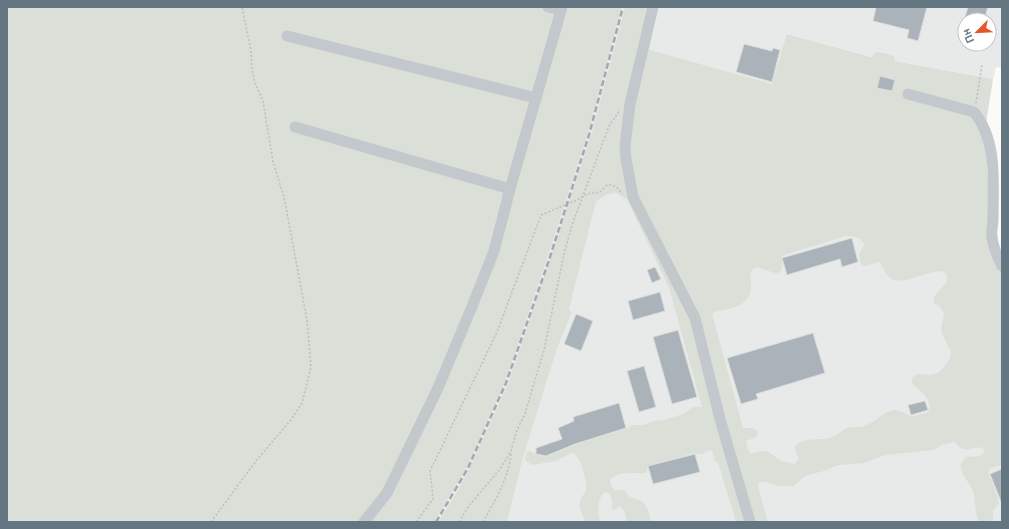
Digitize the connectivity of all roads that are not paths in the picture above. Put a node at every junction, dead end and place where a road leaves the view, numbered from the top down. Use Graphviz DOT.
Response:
graph roads {
  1 [pos="548,7"];
  2 [pos="653,7"];
  3 [pos="562,9"];
  4 [pos="287,36"];
  5 [pos="908,94"];
  6 [pos="536,98"];
  7 [pos="295,127"];
  8 [pos="510,190"];
  9 [pos="1002,266"];
  10 [pos="364,522"];
  11 [pos="750,522"];
  1 -- 3 [label="street"];
  2 -- 11 [label="street"];
  3 -- 6 [label="street"];
  4 -- 6 [label="street"];
  5 -- 9 [label="street"];
  6 -- 8 [label="street"];
  7 -- 8 [label="street"];
  8 -- 10 [label="street"];
}
